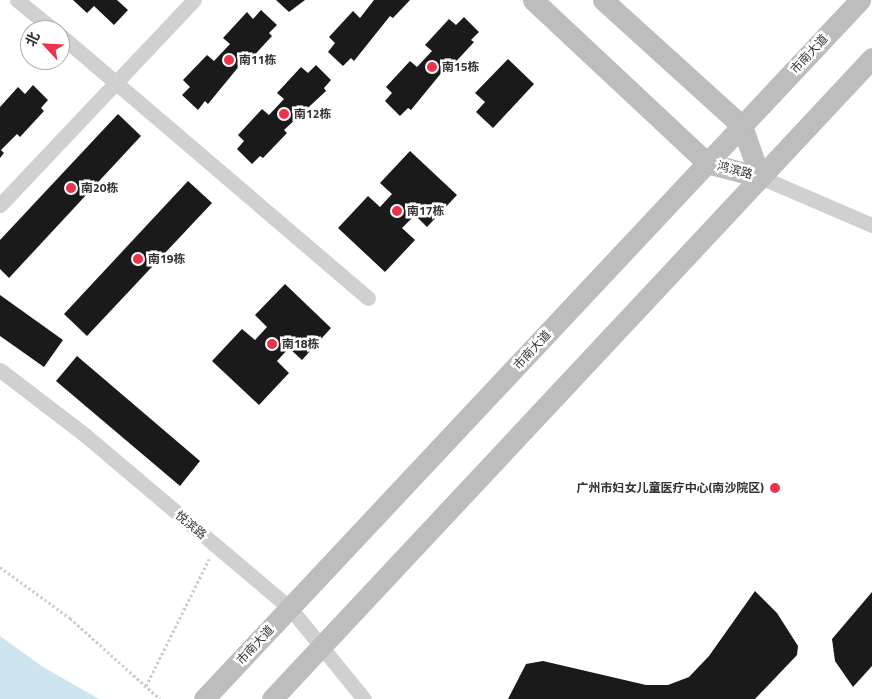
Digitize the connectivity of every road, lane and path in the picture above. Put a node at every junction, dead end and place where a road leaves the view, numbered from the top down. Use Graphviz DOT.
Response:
graph roads {
  1 [pos="17,0"];
  2 [pos="194,0"];
  3 [pos="533,0"];
  4 [pos="604,0"];
  5 [pos="860,0"];
  6 [pos="42,20"];
  7 [pos="70,43"];
  8 [pos="872,58"];
  9 [pos="118,81"];
  10 [pos="742,126"];
  11 [pos="707,163"];
  12 [pos="760,177"];
  13 [pos="0,205"];
  14 [pos="872,225"];
  15 [pos="368,298"];
  16 [pos="0,370"];
  17 [pos="216,545"];
  18 [pos="0,567"];
  19 [pos="290,608"];
  20 [pos="321,646"];
  21 [pos="146,686"];
  22 [pos="160,699"];
  23 [pos="204,699"];
  24 [pos="272,699"];
  25 [pos="364,699"];
  1 -- 6 [label="street"];
  2 -- 9 [label="street"];
  3 -- 11 [label="main road, 鸿滨路"];
  4 -- 10 [label="main road, 鸿滨路"];
  5 -- 10 [label="main road, 市南大道"];
  7 -- 9 [label="street"];
  8 -- 12 [label="main road"];
  9 -- 13 [label="street"];
  9 -- 15 [label="street"];
  10 -- 11 [label="main road, 市南大道"];
  10 -- 12 [label="main road, 鸿滨路"];
  11 -- 12 [label="main road, 鸿滨路"];
  11 -- 19 [label="main road, 市南大道"];
  12 -- 14 [label="street"];
  12 -- 20 [label="main road"];
  16 -- 17 [label="street, 悦滨路"];
  17 -- 19 [label="street, 悦滨路"];
  17 -- 21 [label="path"];
  18 -- 21 [label="path"];
  19 -- 20 [label="street, 悦滨路"];
  19 -- 23 [label="main road, 市南大道"];
  20 -- 24 [label="main road"];
  20 -- 25 [label="street, 悦滨路"];
  21 -- 22 [label="path"];
}
